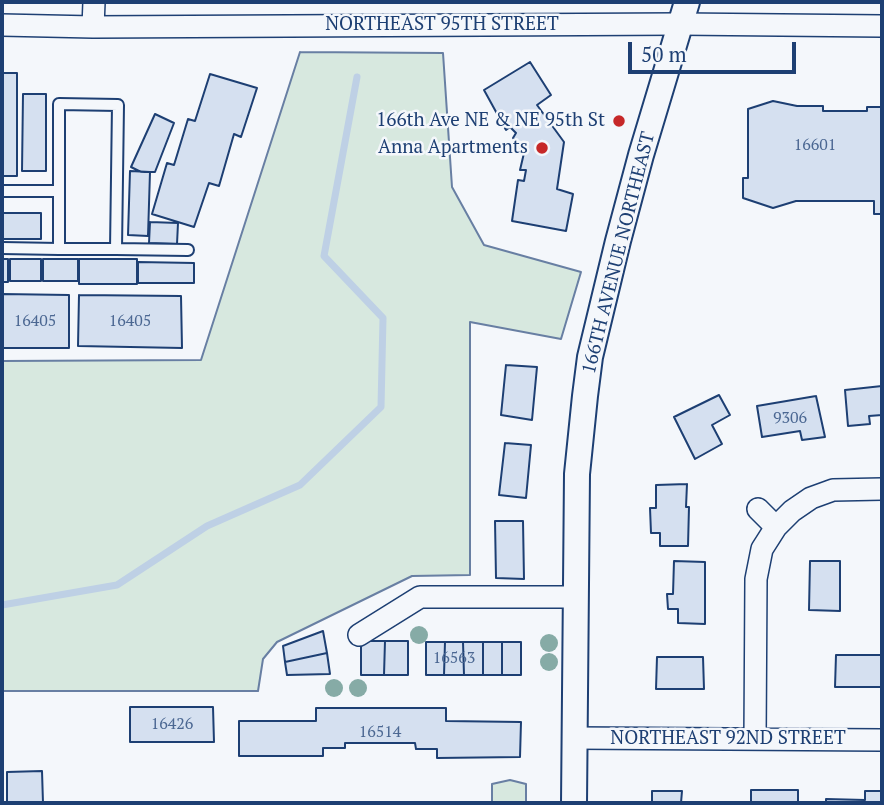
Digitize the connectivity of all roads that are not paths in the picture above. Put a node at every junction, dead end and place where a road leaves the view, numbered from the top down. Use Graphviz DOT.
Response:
graph roads {
  1 [pos="94,2"];
  2 [pos="683,13"];
  3 [pos="2,25"];
  4 [pos="882,26"];
  5 [pos="93,27"];
  6 [pos="2,191"];
  7 [pos="59,191"];
  8 [pos="2,248"];
  9 [pos="59,249"];
  10 [pos="116,249"];
  11 [pos="188,250"];
  12 [pos="882,489"];
  13 [pos="758,509"];
  14 [pos="776,527"];
  15 [pos="575,597"];
  16 [pos="359,635"];
  17 [pos="574,738"];
  18 [pos="755,739"];
  19 [pos="882,740"];
  20 [pos="574,803"];
  1 -- 5 [label="street"];
  2 -- 4 [label="street, NORTHEAST 95TH STREET"];
  2 -- 5 [label="street, NORTHEAST 95TH STREET"];
  2 -- 15 [label="street, 166TH AVENUE NORTHEAST"];
  3 -- 5 [label="street, NORTHEAST 95TH STREET"];
  6 -- 7 [label="lane"];
  7 -- 9 [label="lane"];
  7 -- 10 [label="lane"];
  8 -- 9 [label="lane"];
  9 -- 10 [label="lane"];
  10 -- 11 [label="lane"];
  12 -- 14 [label="street"];
  13 -- 14 [label="street"];
  14 -- 18 [label="street"];
  15 -- 16 [label="street"];
  15 -- 17 [label="street, 166TH AVENUE NORTHEAST"];
  17 -- 18 [label="street, NORTHEAST 92ND STREET"];
  17 -- 20 [label="street, 166TH AVENUE NORTHEAST"];
  18 -- 19 [label="street, NORTHEAST 92ND STREET"];
}
